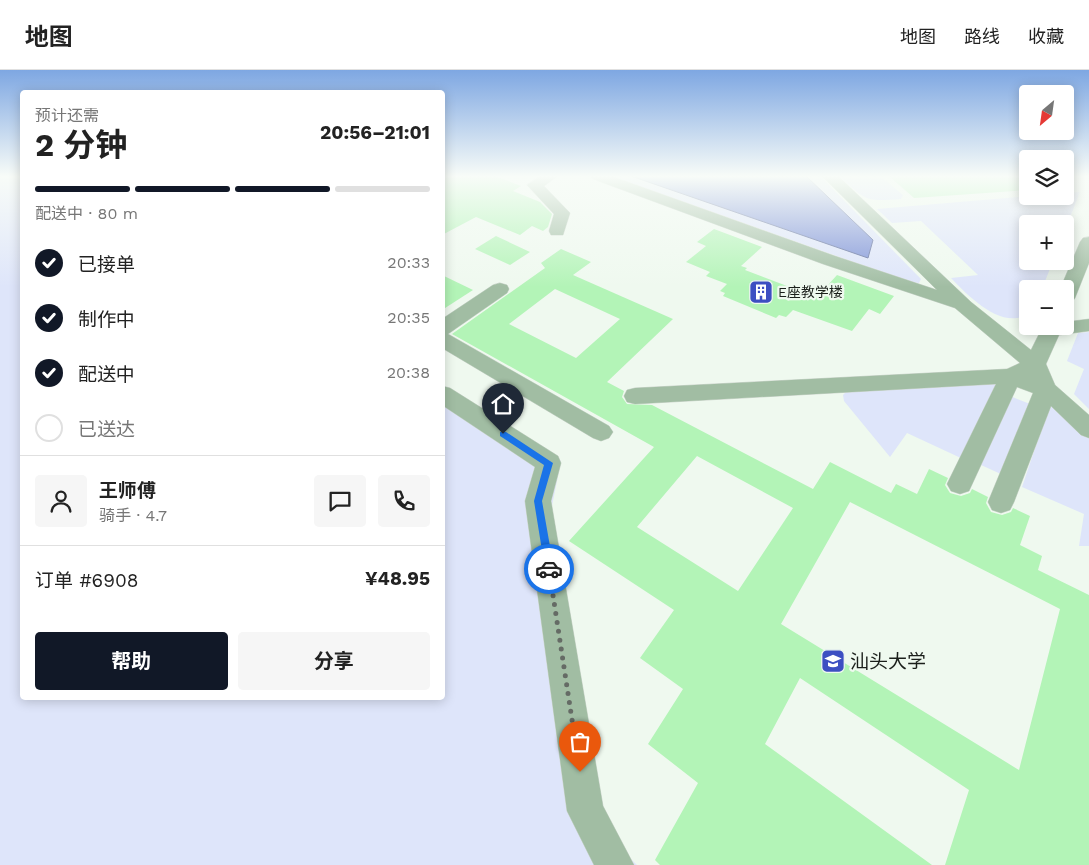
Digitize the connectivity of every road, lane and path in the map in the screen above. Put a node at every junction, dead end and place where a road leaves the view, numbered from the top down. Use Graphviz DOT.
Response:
graph roads {
  1 [pos="562,213"];
  2 [pos="700,213"];
  3 [pos="868,213"];
  4 [pos="557,231"];
  5 [pos="1089,242"];
  6 [pos="1073,280"];
  7 [pos="500,289"];
  8 [pos="957,299"];
  9 [pos="1089,325"];
  10 [pos="1074,326"];
  11 [pos="445,327"];
  12 [pos="1049,335"];
  13 [pos="445,341"];
  14 [pos="1035,364"];
  15 [pos="1011,376"];
  16 [pos="1046,389"];
  17 [pos="445,396"];
  18 [pos="635,396"];
  19 [pos="1089,429"];
  20 [pos="601,432"];
  21 [pos="960,484"];
  22 [pos="1001,502"];
  23 [pos="615,865"];
  1 -- 4 [label="street"];
  2 -- 8 [label="street"];
  3 -- 8 [label="street"];
  5 -- 6 [label="street"];
  7 -- 11 [label="street"];
  8 -- 14 [label="street"];
  9 -- 10 [label="street"];
  12 -- 14 [label="street"];
  13 -- 20 [label="street"];
  14 -- 15 [label="street"];
  14 -- 16 [label="street"];
  15 -- 16 [label="street"];
  15 -- 18 [label="street"];
  15 -- 21 [label="street"];
  16 -- 19 [label="street"];
  16 -- 22 [label="street"];
  17 -- 23 [label="street"];
}
